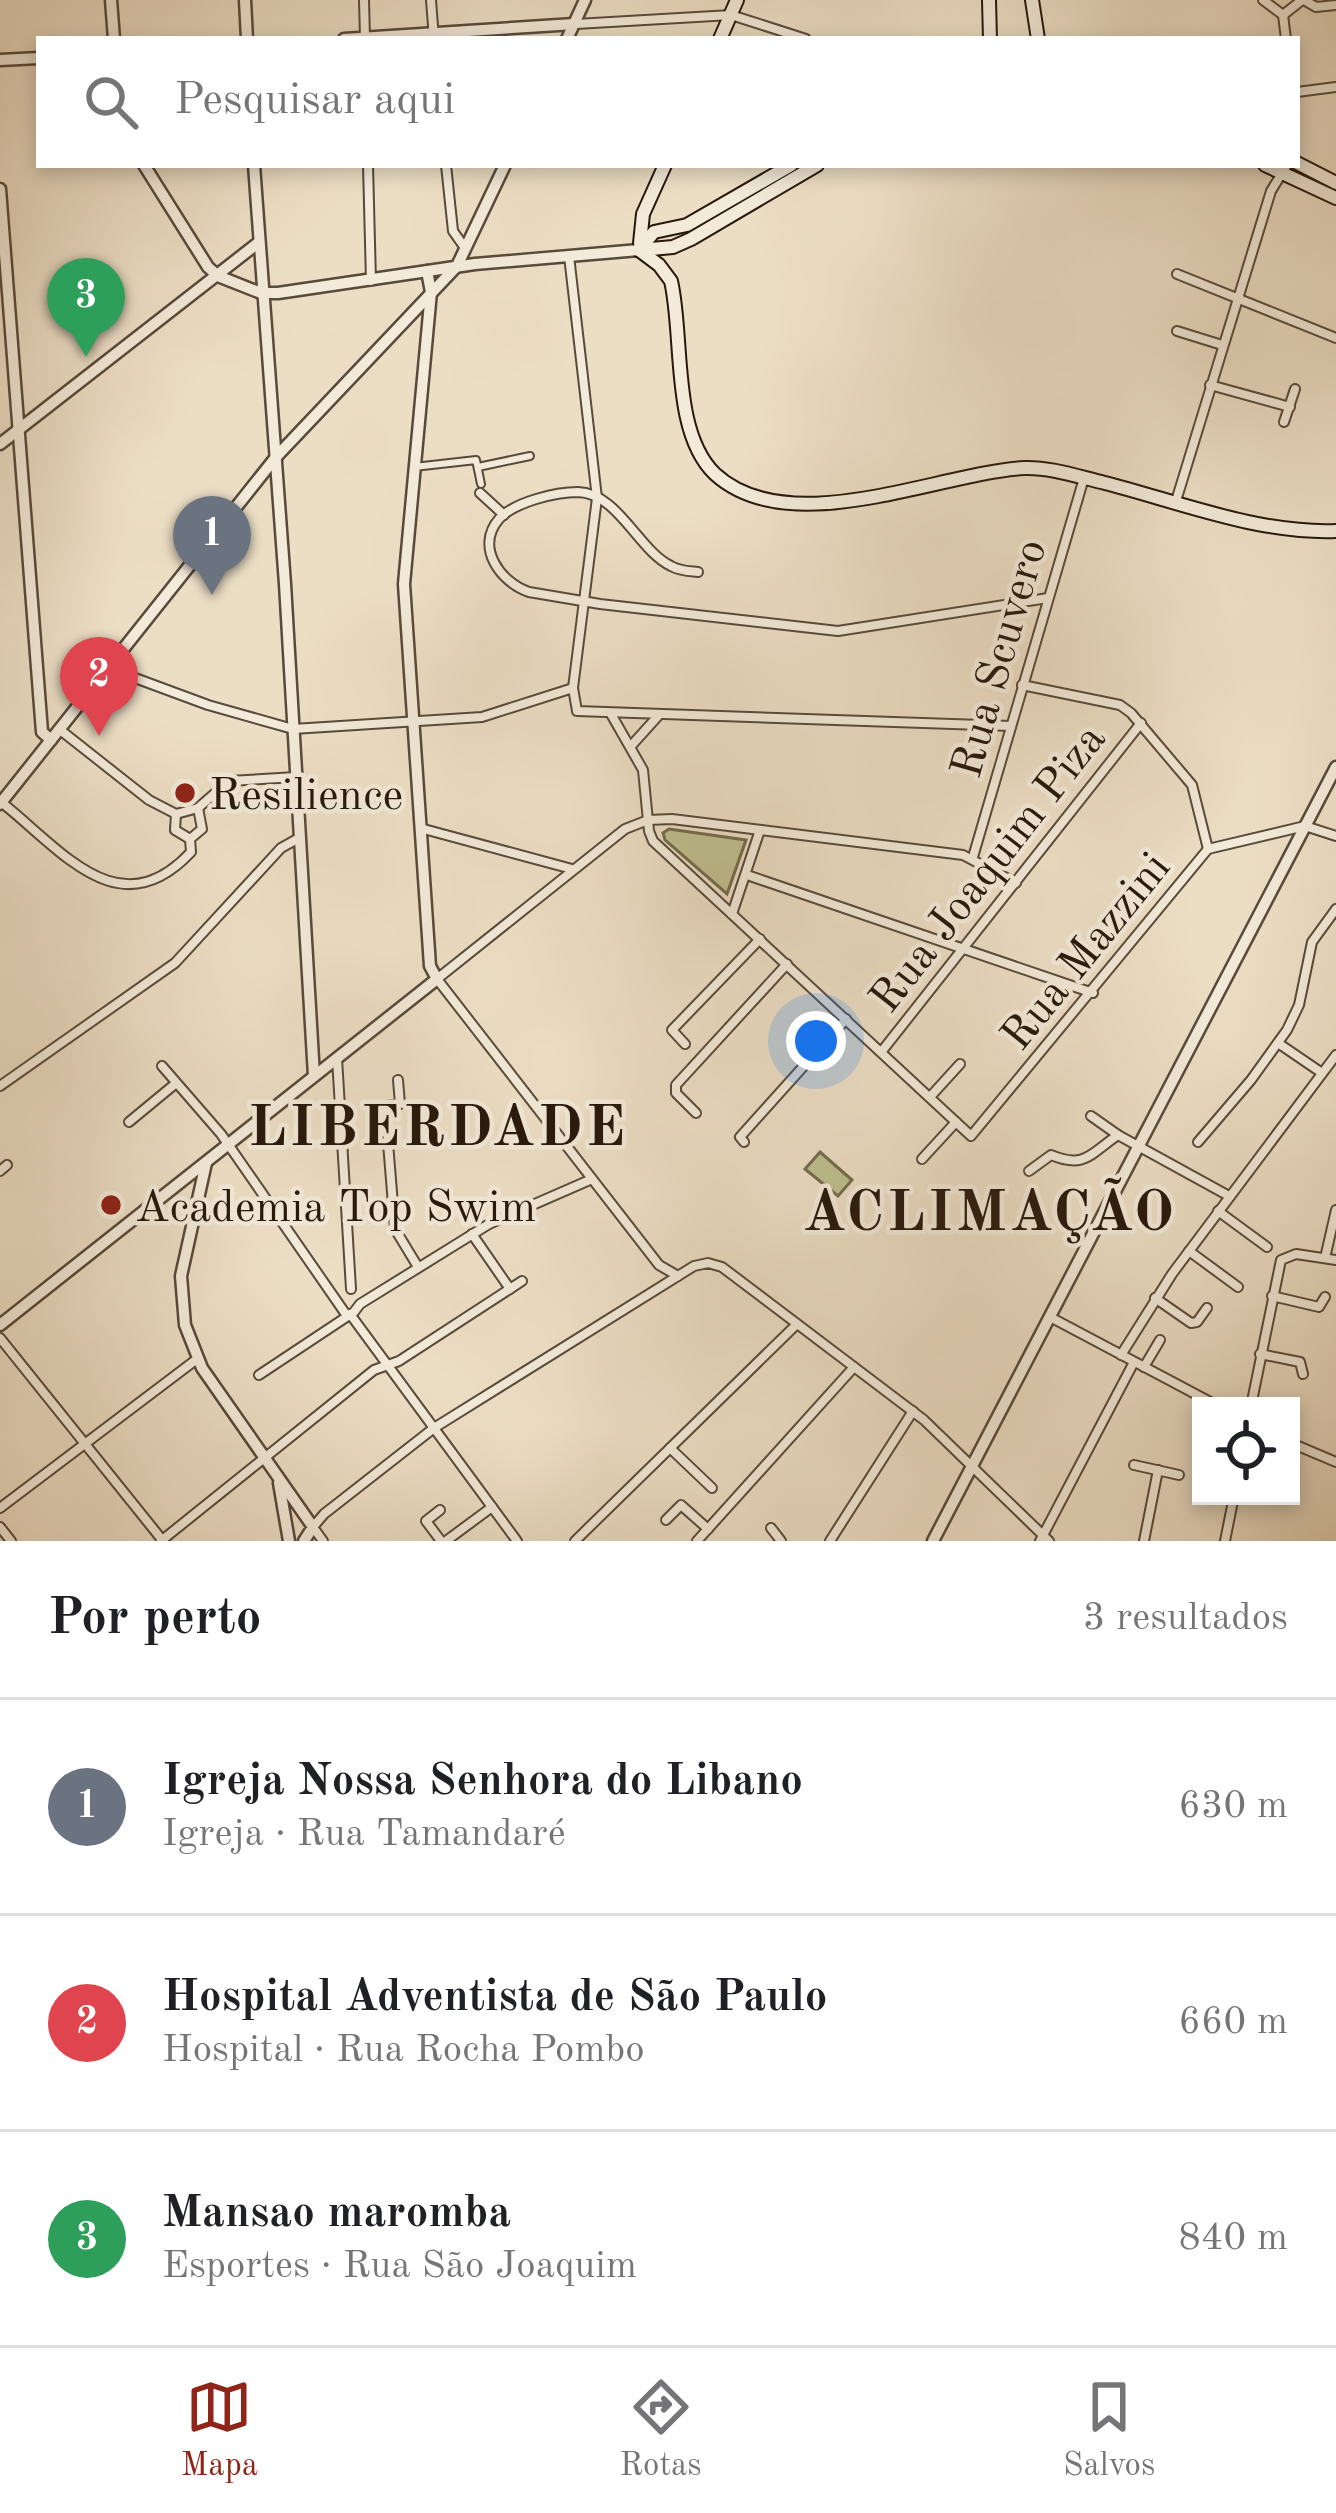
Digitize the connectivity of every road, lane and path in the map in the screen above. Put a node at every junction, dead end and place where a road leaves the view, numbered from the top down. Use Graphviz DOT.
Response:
graph roads {
  1 [pos="111,0"];
  2 [pos="245,0"];
  3 [pos="364,0"];
  4 [pos="431,0"];
  5 [pos="585,0"];
  6 [pos="737,0"];
  7 [pos="988,0"];
  8 [pos="1032,0"];
  9 [pos="1263,0"];
  10 [pos="1303,0"];
  11 [pos="1336,5"];
  12 [pos="1283,15"];
  13 [pos="730,16"];
  14 [pos="574,24"];
  15 [pos="778,34"];
  16 [pos="114,36"];
  17 [pos="247,36"];
  18 [pos="365,36"];
  19 [pos="434,36"];
  20 [pos="568,36"];
  21 [pos="722,36"];
  22 [pos="990,36"];
  23 [pos="1038,36"];
  24 [pos="1286,36"];
  25 [pos="36,58"];
  26 [pos="0,60"];
  27 [pos="1336,87"];
  28 [pos="1300,92"];
  29 [pos="1300,165"];
  30 [pos="146,168"];
  31 [pos="254,168"];
  32 [pos="368,168"];
  33 [pos="446,168"];
  34 [pos="504,168"];
  35 [pos="664,168"];
  36 [pos="789,168"];
  37 [pos="809,168"];
  38 [pos="1284,169"];
  39 [pos="779,180"];
  40 [pos="1336,183"];
  41 [pos="0,189"];
  42 [pos="1336,198"];
  43 [pos="258,243"];
  44 [pos="464,250"];
  45 [pos="639,250"];
  46 [pos="569,254"];
  47 [pos="475,264"];
  48 [pos="457,266"];
  49 [pos="427,272"];
  50 [pos="1177,274"];
  51 [pos="218,276"];
  52 [pos="371,281"];
  53 [pos="4,290"];
  54 [pos="284,292"];
  55 [pos="431,292"];
  56 [pos="261,293"];
  57 [pos="1237,298"];
  58 [pos="263,311"];
  59 [pos="1177,331"];
  60 [pos="1336,338"];
  61 [pos="1222,345"];
  62 [pos="1210,385"];
  63 [pos="1295,388"];
  64 [pos="1290,407"];
  65 [pos="1285,422"];
  66 [pos="17,430"];
  67 [pos="0,444"];
  68 [pos="530,456"];
  69 [pos="276,457"];
  70 [pos="414,467"];
  71 [pos="478,467"];
  72 [pos="1084,478"];
  73 [pos="480,489"];
  74 [pos="597,498"];
  75 [pos="1176,501"];
  76 [pos="504,514"];
  77 [pos="1336,530"];
  78 [pos="1336,548"];
  79 [pos="698,572"];
  80 [pos="1048,598"];
  81 [pos="585,602"];
  82 [pos="108,668"];
  83 [pos="1022,685"];
  84 [pos="573,688"];
  85 [pos="611,714"];
  86 [pos="659,716"];
  87 [pos="412,722"];
  88 [pos="1142,723"];
  89 [pos="1011,726"];
  90 [pos="293,729"];
  91 [pos="55,734"];
  92 [pos="632,746"];
  93 [pos="1336,766"];
  94 [pos="296,777"];
  95 [pos="1,803"];
  96 [pos="198,808"];
  97 [pos="176,814"];
  98 [pos="648,820"];
  99 [pos="1305,826"];
  100 [pos="420,828"];
  101 [pos="760,830"];
  102 [pos="1336,836"];
  103 [pos="299,838"];
  104 [pos="190,839"];
  105 [pos="1208,849"];
  106 [pos="973,857"];
  107 [pos="555,866"];
  108 [pos="574,869"];
  109 [pos="747,875"];
  110 [pos="557,882"];
  111 [pos="1016,883"];
  112 [pos="1336,909"];
  113 [pos="732,914"];
  114 [pos="760,939"];
  115 [pos="964,948"];
  116 [pos="787,964"];
  117 [pos="436,979"];
  118 [pos="709,991"];
  119 [pos="1093,993"];
  120 [pos="720,1002"];
  121 [pos="846,1019"];
  122 [pos="1278,1043"];
  123 [pos="685,1044"];
  124 [pos="881,1051"];
  125 [pos="1336,1055"];
  126 [pos="337,1058"];
  127 [pos="960,1064"];
  128 [pos="162,1066"];
  129 [pos="1322,1072"];
  130 [pos="314,1076"];
  131 [pos="2,1079"];
  132 [pos="398,1080"];
  133 [pos="175,1084"];
  134 [pos="930,1097"];
  135 [pos="696,1113"];
  136 [pos="1091,1116"];
  137 [pos="129,1122"];
  138 [pos="956,1122"];
  139 [pos="1118,1135"];
  140 [pos="743,1142"];
  141 [pos="1198,1142"];
  142 [pos="227,1144"];
  143 [pos="1139,1147"];
  144 [pos="922,1159"];
  145 [pos="207,1160"];
  146 [pos="1029,1171"];
  147 [pos="592,1179"];
  148 [pos="178,1183"];
  149 [pos="198,1196"];
  150 [pos="1229,1196"];
  151 [pos="1336,1210"];
  152 [pos="1218,1211"];
  153 [pos="472,1234"];
  154 [pos="1267,1247"];
  155 [pos="1189,1252"];
  156 [pos="1331,1259"];
  157 [pos="418,1267"];
  158 [pos="678,1276"];
  159 [pos="522,1281"];
  160 [pos="1238,1287"];
  161 [pos="351,1289"];
  162 [pos="510,1289"];
  163 [pos="1272,1296"];
  164 [pos="337,1297"];
  165 [pos="1325,1297"];
  166 [pos="1155,1298"];
  167 [pos="360,1304"];
  168 [pos="1208,1308"];
  169 [pos="348,1314"];
  170 [pos="1052,1318"];
  171 [pos="797,1324"];
  172 [pos="0,1325"];
  173 [pos="0,1338"];
  174 [pos="1160,1340"];
  175 [pos="1261,1354"];
  176 [pos="1121,1355"];
  177 [pos="197,1360"];
  178 [pos="393,1364"];
  179 [pos="1139,1364"];
  180 [pos="854,1367"];
  181 [pos="1303,1373"];
  182 [pos="259,1375"];
  183 [pos="1201,1397"];
  184 [pos="1253,1397"];
  185 [pos="913,1411"];
  186 [pos="434,1428"];
  187 [pos="84,1442"];
  188 [pos="1300,1447"];
  189 [pos="670,1448"];
  190 [pos="266,1457"];
  191 [pos="1336,1462"];
  192 [pos="1134,1465"];
  193 [pos="971,1469"];
  194 [pos="1158,1470"];
  195 [pos="277,1474"];
  196 [pos="1179,1474"];
  197 [pos="712,1488"];
  198 [pos="1232,1505"];
  199 [pos="492,1507"];
  200 [pos="0,1508"];
  201 [pos="440,1510"];
  202 [pos="667,1520"];
  203 [pos="0,1527"];
  204 [pos="314,1527"];
  205 [pos="772,1528"];
  206 [pos="708,1529"];
  207 [pos="1044,1539"];
  208 [pos="515,1540"];
  209 [pos="11,1541"];
  210 [pos="162,1541"];
  211 [pos="290,1541"];
  212 [pos="304,1541"];
  213 [pos="323,1541"];
  214 [pos="444,1541"];
  215 [pos="575,1541"];
  216 [pos="697,1541"];
  217 [pos="781,1541"];
  218 [pos="830,1541"];
  219 [pos="934,1541"];
  220 [pos="1144,1541"];
  221 [pos="1225,1541"];
  1 -- 16 [label="street"];
  2 -- 17 [label="street"];
  3 -- 18 [label="street"];
  4 -- 19 [label="street"];
  5 -- 14 [label="street"];
  6 -- 13 [label="main road"];
  7 -- 22 [label="main road"];
  8 -- 23 [label="main road"];
  9 -- 12 [label="street"];
  10 -- 11 [label="street"];
  10 -- 12 [label="street"];
  12 -- 24 [label="street"];
  13 -- 14 [label="street"];
  13 -- 15 [label="street"];
  13 -- 21 [label="main road"];
  14 -- 19 [label="street"];
  14 -- 20 [label="street"];
  25 -- 26 [label="street"];
  27 -- 28 [label="street"];
  29 -- 40 [label="main road"];
  30 -- 51 [label="street"];
  31 -- 43 [label="street"];
  32 -- 52 [label="street"];
  33 -- 44 [label="street"];
  34 -- 44 [label="street"];
  35 -- 45 [label="main road"];
  36 -- 39 [label="main road"];
  37 -- 39 [label="main road"];
  38 -- 42 [label="main road"];
  38 -- 57 [label="street"];
  39 -- 45 [label="main road"];
  41 -- 53 [label="street"];
  43 -- 51 [label="street"];
  43 -- 56 [label="street"];
  44 -- 47 [label="street"];
  44 -- 48 [label="street"];
  45 -- 46 [label="street"];
  45 -- 72 [label="main road"];
  46 -- 47 [label="street"];
  46 -- 74 [label="street"];
  47 -- 48 [label="street"];
  48 -- 49 [label="street"];
  48 -- 55 [label="street"];
  49 -- 52 [label="street"];
  49 -- 55 [label="street"];
  50 -- 57 [label="street"];
  51 -- 56 [label="street"];
  51 -- 66 [label="street"];
  52 -- 54 [label="street"];
  53 -- 66 [label="street"];
  54 -- 56 [label="street"];
  54 -- 58 [label="street"];
  55 -- 69 [label="street"];
  55 -- 70 [label="street"];
  56 -- 58 [label="street"];
  57 -- 60 [label="street"];
  57 -- 61 [label="street"];
  58 -- 69 [label="street"];
  59 -- 61 [label="street"];
  61 -- 62 [label="street"];
  62 -- 64 [label="street"];
  62 -- 75 [label="street"];
  63 -- 64 [label="street"];
  64 -- 65 [label="street"];
  66 -- 67 [label="street"];
  66 -- 91 [label="street"];
  68 -- 71 [label="street"];
  69 -- 82 [label="street"];
  69 -- 90 [label="street"];
  70 -- 71 [label="street"];
  70 -- 87 [label="street"];
  71 -- 73 [label="street"];
  72 -- 75 [label="main road"];
  72 -- 80 [label="street, Rua Scuvero"];
  73 -- 76 [label="street"];
  74 -- 76 [label="street"];
  74 -- 79 [label="street"];
  74 -- 81 [label="street"];
  75 -- 77 [label="main road"];
  76 -- 81 [label="street"];
  77 -- 78 [label="street"];
  80 -- 81 [label="street"];
  80 -- 83 [label="street, Rua Scuvero"];
  81 -- 84 [label="street"];
  82 -- 90 [label="street"];
  82 -- 91 [label="street"];
  83 -- 88 [label="street, Rua Mazzini"];
  83 -- 89 [label="street, Rua Scuvero"];
  84 -- 85 [label="street"];
  84 -- 87 [label="street"];
  85 -- 86 [label="street"];
  85 -- 92 [label="street"];
  86 -- 89 [label="street"];
  86 -- 92 [label="street"];
  87 -- 90 [label="street"];
  87 -- 100 [label="street"];
  88 -- 105 [label="street, Rua Mazzini"];
  88 -- 111 [label="street, Rua Joaquim Piza"];
  89 -- 106 [label="street, Rua Scuvero"];
  90 -- 94 [label="street"];
  91 -- 95 [label="street"];
  91 -- 97 [label="street"];
  92 -- 98 [label="street"];
  93 -- 99 [label="street"];
  94 -- 96 [label="street"];
  94 -- 103 [label="street"];
  95 -- 104 [label="street"];
  96 -- 97 [label="street"];
  96 -- 104 [label="street"];
  97 -- 104 [label="street"];
  98 -- 101 [label="street"];
  98 -- 108 [label="street"];
  98 -- 113 [label="street"];
  99 -- 102 [label="street"];
  99 -- 105 [label="street"];
  99 -- 143 [label="street"];
  100 -- 107 [label="street"];
  100 -- 117 [label="street"];
  101 -- 106 [label="street"];
  101 -- 109 [label="street"];
  103 -- 130 [label="street"];
  103 -- 131 [label="street"];
  105 -- 119 [label="street, Rua Mazzini"];
  106 -- 111 [label="street"];
  107 -- 108 [label="street"];
  107 -- 110 [label="street"];
  108 -- 110 [label="street"];
  109 -- 113 [label="street"];
  109 -- 115 [label="street"];
  110 -- 117 [label="street"];
  111 -- 115 [label="street, Rua Joaquim Piza"];
  112 -- 122 [label="street"];
  113 -- 114 [label="street"];
  114 -- 116 [label="street"];
  114 -- 118 [label="street"];
  115 -- 119 [label="street"];
  115 -- 124 [label="street, Rua Joaquim Piza"];
  116 -- 121 [label="street"];
  116 -- 135 [label="street"];
  117 -- 126 [label="street"];
  117 -- 147 [label="street"];
  118 -- 120 [label="street"];
  118 -- 123 [label="street"];
  119 -- 138 [label="street, Rua Mazzini"];
  121 -- 124 [label="street"];
  121 -- 140 [label="street"];
  122 -- 129 [label="street"];
  122 -- 141 [label="street"];
  124 -- 134 [label="street"];
  125 -- 129 [label="street"];
  126 -- 130 [label="street"];
  126 -- 161 [label="street"];
  127 -- 134 [label="street"];
  128 -- 133 [label="street"];
  129 -- 150 [label="street"];
  130 -- 142 [label="street"];
  132 -- 157 [label="street"];
  133 -- 137 [label="street"];
  133 -- 142 [label="street"];
  134 -- 138 [label="street"];
  136 -- 139 [label="street"];
  138 -- 144 [label="street"];
  139 -- 143 [label="street"];
  139 -- 146 [label="street"];
  142 -- 145 [label="street"];
  142 -- 164 [label="street"];
  143 -- 150 [label="street"];
  143 -- 170 [label="street"];
  145 -- 148 [label="street"];
  145 -- 149 [label="street"];
  147 -- 153 [label="street"];
  147 -- 158 [label="street"];
  148 -- 149 [label="street"];
  148 -- 172 [label="street"];
  149 -- 177 [label="street"];
  150 -- 152 [label="street"];
  151 -- 156 [label="street"];
  152 -- 154 [label="street"];
  152 -- 155 [label="street"];
  153 -- 157 [label="street"];
  153 -- 162 [label="street"];
  155 -- 160 [label="street"];
  155 -- 166 [label="street"];
  156 -- 163 [label="street"];
  157 -- 167 [label="street"];
  158 -- 171 [label="street"];
  158 -- 186 [label="street"];
  159 -- 162 [label="street"];
  161 -- 164 [label="street"];
  161 -- 167 [label="street"];
  162 -- 178 [label="street"];
  163 -- 165 [label="street"];
  163 -- 175 [label="street"];
  164 -- 169 [label="street"];
  166 -- 168 [label="street"];
  166 -- 176 [label="street"];
  167 -- 169 [label="street"];
  169 -- 178 [label="street"];
  169 -- 182 [label="street"];
  170 -- 176 [label="street"];
  170 -- 193 [label="street"];
  171 -- 180 [label="street"];
  171 -- 189 [label="street"];
  173 -- 187 [label="street"];
  174 -- 179 [label="street"];
  175 -- 181 [label="street"];
  175 -- 184 [label="street"];
  176 -- 179 [label="street"];
  177 -- 187 [label="street"];
  177 -- 190 [label="street"];
  178 -- 186 [label="street"];
  178 -- 190 [label="street"];
  179 -- 183 [label="street"];
  179 -- 207 [label="street"];
  180 -- 185 [label="street"];
  180 -- 206 [label="street"];
  185 -- 193 [label="street"];
  185 -- 218 [label="street"];
  186 -- 199 [label="street"];
  186 -- 204 [label="street"];
  187 -- 200 [label="street"];
  187 -- 210 [label="street"];
  188 -- 191 [label="street"];
  189 -- 197 [label="street"];
  189 -- 215 [label="street"];
  190 -- 195 [label="street"];
  190 -- 210 [label="street"];
  192 -- 194 [label="street"];
  193 -- 207 [label="street"];
  193 -- 219 [label="street"];
  194 -- 196 [label="street"];
  194 -- 220 [label="street"];
  195 -- 204 [label="street"];
  195 -- 211 [label="street"];
  198 -- 221 [label="street"];
  199 -- 208 [label="street"];
  199 -- 214 [label="street"];
  201 -- 214 [label="street"];
  202 -- 206 [label="street"];
  203 -- 209 [label="street"];
  204 -- 212 [label="street"];
  204 -- 213 [label="street"];
  205 -- 217 [label="street"];
  206 -- 216 [label="street"];
}
